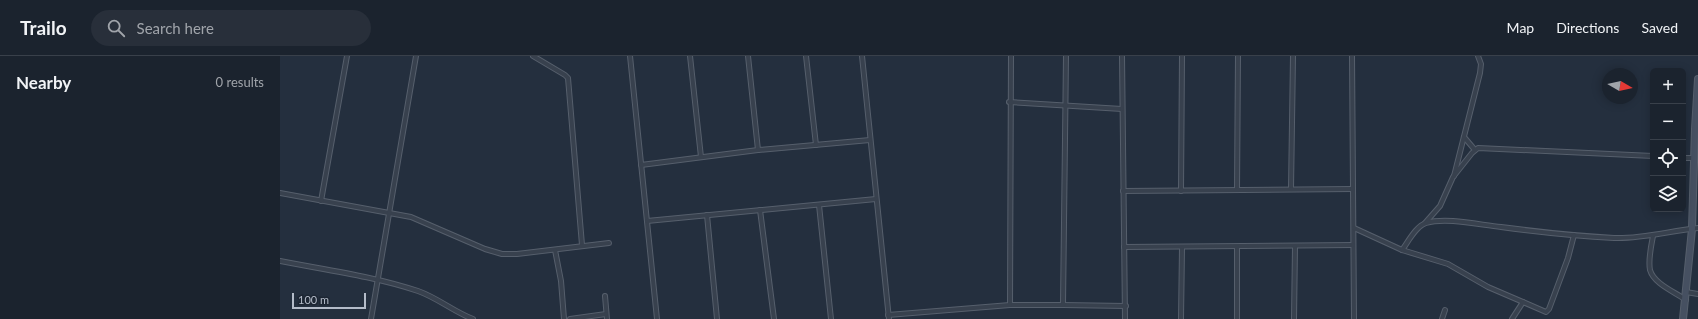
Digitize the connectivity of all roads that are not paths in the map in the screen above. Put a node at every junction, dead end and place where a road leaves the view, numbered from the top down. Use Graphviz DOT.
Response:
graph roads {
  1 [pos="346,56"];
  2 [pos="416,56"];
  3 [pos="533,56"];
  4 [pos="630,56"];
  5 [pos="690,56"];
  6 [pos="748,56"];
  7 [pos="806,56"];
  8 [pos="862,56"];
  9 [pos="1010,56"];
  10 [pos="1066,56"];
  11 [pos="1122,56"];
  12 [pos="1182,56"];
  13 [pos="1238,56"];
  14 [pos="1293,56"];
  15 [pos="1352,56"];
  16 [pos="1478,56"];
  17 [pos="1698,79"];
  18 [pos="1697,98"];
  19 [pos="1010,102"];
  20 [pos="1065,104"];
  21 [pos="1122,109"];
  22 [pos="1464,137"];
  23 [pos="870,140"];
  24 [pos="816,145"];
  25 [pos="1696,145"];
  26 [pos="758,150"];
  27 [pos="1475,150"];
  28 [pos="1650,156"];
  29 [pos="701,157"];
  30 [pos="1686,158"];
  31 [pos="1694,158"];
  32 [pos="641,164"];
  33 [pos="1454,177"];
  34 [pos="1353,188"];
  35 [pos="1237,189"];
  36 [pos="1292,189"];
  37 [pos="1123,191"];
  38 [pos="1181,191"];
  39 [pos="280,193"];
  40 [pos="876,199"];
  41 [pos="321,201"];
  42 [pos="819,205"];
  43 [pos="760,210"];
  44 [pos="388,213"];
  45 [pos="707,215"];
  46 [pos="647,221"];
  47 [pos="1425,223"];
  48 [pos="1354,228"];
  49 [pos="1695,228"];
  50 [pos="1574,235"];
  51 [pos="1653,236"];
  52 [pos="609,243"];
  53 [pos="582,245"];
  54 [pos="1353,245"];
  55 [pos="1295,246"];
  56 [pos="1124,247"];
  57 [pos="1237,247"];
  58 [pos="1182,248"];
  59 [pos="555,250"];
  60 [pos="1402,250"];
  61 [pos="280,261"];
  62 [pos="378,279"];
  63 [pos="1686,292"];
  64 [pos="1698,294"];
  65 [pos="605,296"];
  66 [pos="1686,300"];
  67 [pos="1523,302"];
  68 [pos="1010,305"];
  69 [pos="1063,305"];
  70 [pos="1126,306"];
  71 [pos="1445,310"];
  72 [pos="607,317"];
  73 [pos="888,317"];
  74 [pos="371,319"];
  75 [pos="473,319"];
  76 [pos="564,319"];
  77 [pos="570,319"];
  78 [pos="657,319"];
  79 [pos="717,319"];
  80 [pos="774,319"];
  81 [pos="831,319"];
  82 [pos="1125,319"];
  83 [pos="1181,319"];
  84 [pos="1237,319"];
  85 [pos="1294,319"];
  86 [pos="1354,319"];
  87 [pos="1442,319"];
  88 [pos="1512,319"];
  89 [pos="1683,319"];
  1 -- 41 [label="street"];
  2 -- 44 [label="street"];
  3 -- 53 [label="street"];
  4 -- 32 [label="street"];
  5 -- 29 [label="street"];
  6 -- 26 [label="street"];
  7 -- 24 [label="street"];
  8 -- 23 [label="street"];
  9 -- 19 [label="street"];
  10 -- 20 [label="street"];
  11 -- 21 [label="street"];
  12 -- 38 [label="street"];
  13 -- 35 [label="street"];
  14 -- 36 [label="street"];
  15 -- 34 [label="street"];
  16 -- 22 [label="street"];
  17 -- 18 [label="street"];
  18 -- 25 [label="street"];
  19 -- 20 [label="street"];
  19 -- 68 [label="street"];
  20 -- 21 [label="street"];
  20 -- 69 [label="street"];
  21 -- 37 [label="street"];
  22 -- 27 [label="street"];
  22 -- 33 [label="street"];
  23 -- 24 [label="street"];
  23 -- 40 [label="street"];
  24 -- 26 [label="street"];
  25 -- 31 [label="street"];
  26 -- 29 [label="street"];
  27 -- 28 [label="street"];
  27 -- 33 [label="street"];
  29 -- 32 [label="street"];
  30 -- 31 [label="street"];
  31 -- 49 [label="street"];
  32 -- 46 [label="street"];
  33 -- 47 [label="street"];
  34 -- 36 [label="street"];
  34 -- 48 [label="street"];
  35 -- 36 [label="street"];
  35 -- 38 [label="street"];
  37 -- 38 [label="street"];
  37 -- 56 [label="street"];
  39 -- 41 [label="street"];
  40 -- 42 [label="street"];
  40 -- 73 [label="street"];
  41 -- 44 [label="street"];
  42 -- 43 [label="street"];
  42 -- 81 [label="street"];
  43 -- 45 [label="street"];
  43 -- 80 [label="street"];
  44 -- 59 [label="street"];
  44 -- 62 [label="street"];
  45 -- 46 [label="street"];
  45 -- 79 [label="street"];
  46 -- 78 [label="street"];
  47 -- 50 [label="street"];
  47 -- 60 [label="street"];
  48 -- 54 [label="street"];
  48 -- 60 [label="street"];
  49 -- 51 [label="street"];
  49 -- 63 [label="street"];
  50 -- 51 [label="street"];
  50 -- 67 [label="street"];
  51 -- 66 [label="street"];
  52 -- 53 [label="street"];
  53 -- 59 [label="street"];
  54 -- 55 [label="street"];
  54 -- 86 [label="street"];
  55 -- 57 [label="street"];
  55 -- 85 [label="street"];
  56 -- 58 [label="street"];
  56 -- 70 [label="street"];
  57 -- 58 [label="street"];
  57 -- 84 [label="street"];
  58 -- 83 [label="street"];
  59 -- 76 [label="street"];
  60 -- 67 [label="street"];
  61 -- 62 [label="street"];
  62 -- 74 [label="street"];
  62 -- 75 [label="street"];
  63 -- 64 [label="street"];
  63 -- 66 [label="street"];
  65 -- 72 [label="street"];
  66 -- 89 [label="street"];
  67 -- 88 [label="street"];
  68 -- 69 [label="street"];
  68 -- 73 [label="street"];
  69 -- 70 [label="street"];
  70 -- 82 [label="street"];
  71 -- 87 [label="street"];
  72 -- 77 [label="street"];
}
